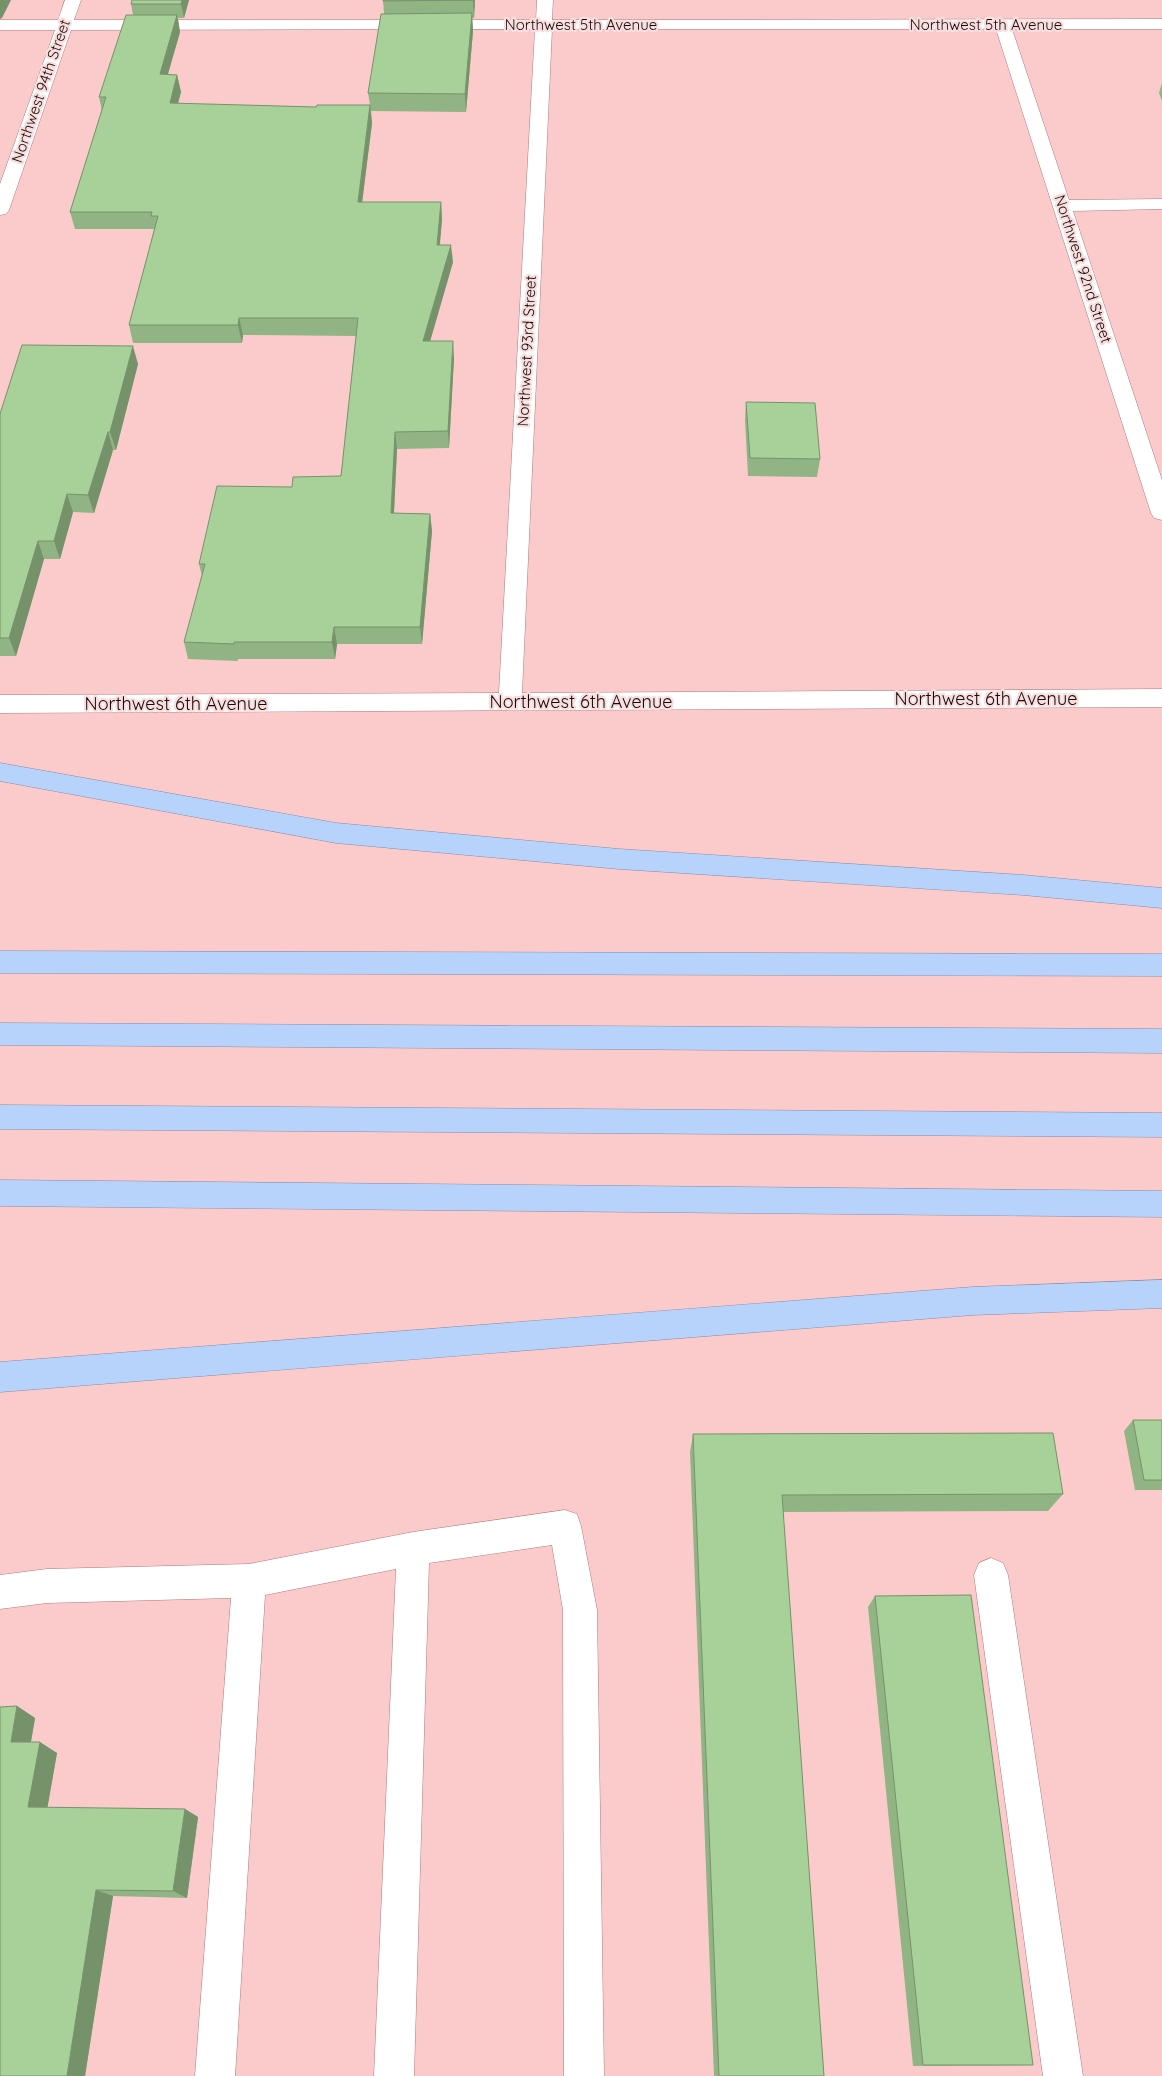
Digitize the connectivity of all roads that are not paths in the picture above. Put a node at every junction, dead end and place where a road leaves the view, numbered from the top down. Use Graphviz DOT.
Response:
graph roads {
  1 [pos="73,0"];
  2 [pos="545,0"];
  3 [pos="1162,24"];
  4 [pos="543,25"];
  5 [pos="1003,25"];
  6 [pos="0,26"];
  7 [pos="63,26"];
  8 [pos="1162,204"];
  9 [pos="1062,206"];
  10 [pos="0,210"];
  11 [pos="1160,500"];
  12 [pos="1162,698"];
  13 [pos="510,702"];
  14 [pos="0,704"];
  15 [pos="0,772"];
  16 [pos="1162,898"];
  17 [pos="0,962"];
  18 [pos="1162,965"];
  19 [pos="0,1034"];
  20 [pos="1162,1042"];
  21 [pos="0,1117"];
  22 [pos="1162,1125"];
  23 [pos="0,1193"];
  24 [pos="1162,1204"];
  25 [pos="1162,1294"];
  26 [pos="0,1377"];
  27 [pos="413,1549"];
  28 [pos="991,1575"];
  29 [pos="249,1581"];
  30 [pos="0,1592"];
  31 [pos="215,2076"];
  32 [pos="394,2076"];
  33 [pos="584,2076"];
  34 [pos="1062,2076"];
  1 -- 7 [label="street, Northwest 94th Street"];
  2 -- 4 [label="street, Northwest 93rd Street"];
  3 -- 5 [label="street, Northwest 5th Avenue"];
  4 -- 5 [label="street, Northwest 5th Avenue"];
  4 -- 7 [label="street, Northwest 5th Avenue"];
  4 -- 13 [label="street, Northwest 93rd Street"];
  5 -- 9 [label="street, Northwest 92nd Street"];
  6 -- 7 [label="street, Northwest 5th Avenue"];
  7 -- 10 [label="street, Northwest 94th Street"];
  8 -- 9 [label="street"];
  9 -- 11 [label="street, Northwest 92nd Street"];
  12 -- 13 [label="street, Northwest 6th Avenue"];
  13 -- 14 [label="street, Northwest 6th Avenue"];
  15 -- 16 [label="highway"];
  17 -- 18 [label="highway"];
  19 -- 20 [label="highway"];
  21 -- 22 [label="highway"];
  23 -- 24 [label="highway"];
  25 -- 26 [label="highway"];
  27 -- 29 [label="street"];
  27 -- 32 [label="street"];
  27 -- 33 [label="street"];
  28 -- 34 [label="street"];
  29 -- 30 [label="street"];
  29 -- 31 [label="street"];
}
